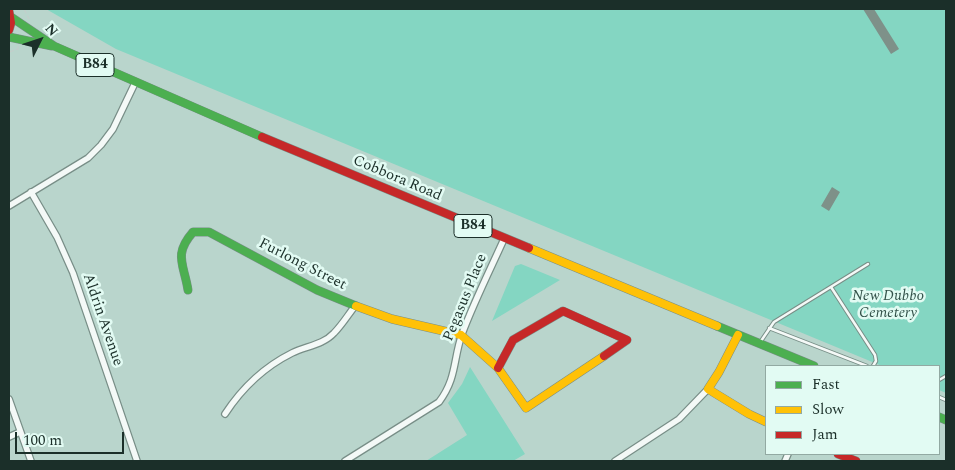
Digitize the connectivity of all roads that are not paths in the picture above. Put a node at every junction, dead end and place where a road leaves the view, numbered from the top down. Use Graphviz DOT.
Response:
graph roads {
  1 [pos="9,12"];
  2 [pos="9,30"];
  3 [pos="9,38"];
  4 [pos="54,46"];
  5 [pos="136,83"];
  6 [pos="31,192"];
  7 [pos="9,206"];
  8 [pos="504,239"];
  9 [pos="868,264"];
  10 [pos="831,287"];
  11 [pos="188,290"];
  12 [pos="355,306"];
  13 [pos="769,328"];
  14 [pos="461,335"];
  15 [pos="738,335"];
  16 [pos="759,344"];
  17 [pos="812,365"];
  18 [pos="864,365"];
  19 [pos="874,365"];
  20 [pos="498,368"];
  21 [pos="708,389"];
  22 [pos="9,399"];
  23 [pos="225,414"];
  24 [pos="765,422"];
  25 [pos="20,432"];
  26 [pos="9,437"];
  27 [pos="841,455"];
  28 [pos="618,460"];
  29 [pos="31,461"];
  30 [pos="137,461"];
  31 [pos="345,461"];
  32 [pos="856,461"];
  1 -- 2 [label="main road, B84"];
  1 -- 4 [label="main road, Cobbora Road / B84"];
  3 -- 4 [label="main road, Cobbora Road / B84"];
  4 -- 5 [label="main road, Cobbora Road / B84"];
  5 -- 6 [label="street"];
  5 -- 8 [label="main road, Cobbora Road / B84"];
  6 -- 7 [label="street"];
  6 -- 30 [label="street, Aldrin Avenue"];
  8 -- 14 [label="street, Pegasus Place"];
  8 -- 15 [label="main road, Cobbora Road / B84"];
  9 -- 10 [label="lane"];
  10 -- 13 [label="lane"];
  10 -- 19 [label="lane"];
  11 -- 12 [label="main road, Furlong Street"];
  12 -- 14 [label="main road, Furlong Street"];
  12 -- 23 [label="street"];
  13 -- 16 [label="lane"];
  13 -- 18 [label="lane"];
  14 -- 20 [label="main road"];
  14 -- 31 [label="street, Pegasus Place"];
  15 -- 16 [label="main road, Cobbora Road / B84"];
  15 -- 21 [label="main road"];
  16 -- 17 [label="main road, Cobbora Road / B84"];
  20 -- 20 [label="main road"];
  21 -- 24 [label="main road"];
  21 -- 28 [label="street"];
  22 -- 25 [label="street"];
  25 -- 26 [label="street"];
  25 -- 29 [label="street"];
  27 -- 32 [label="main road"];
}
